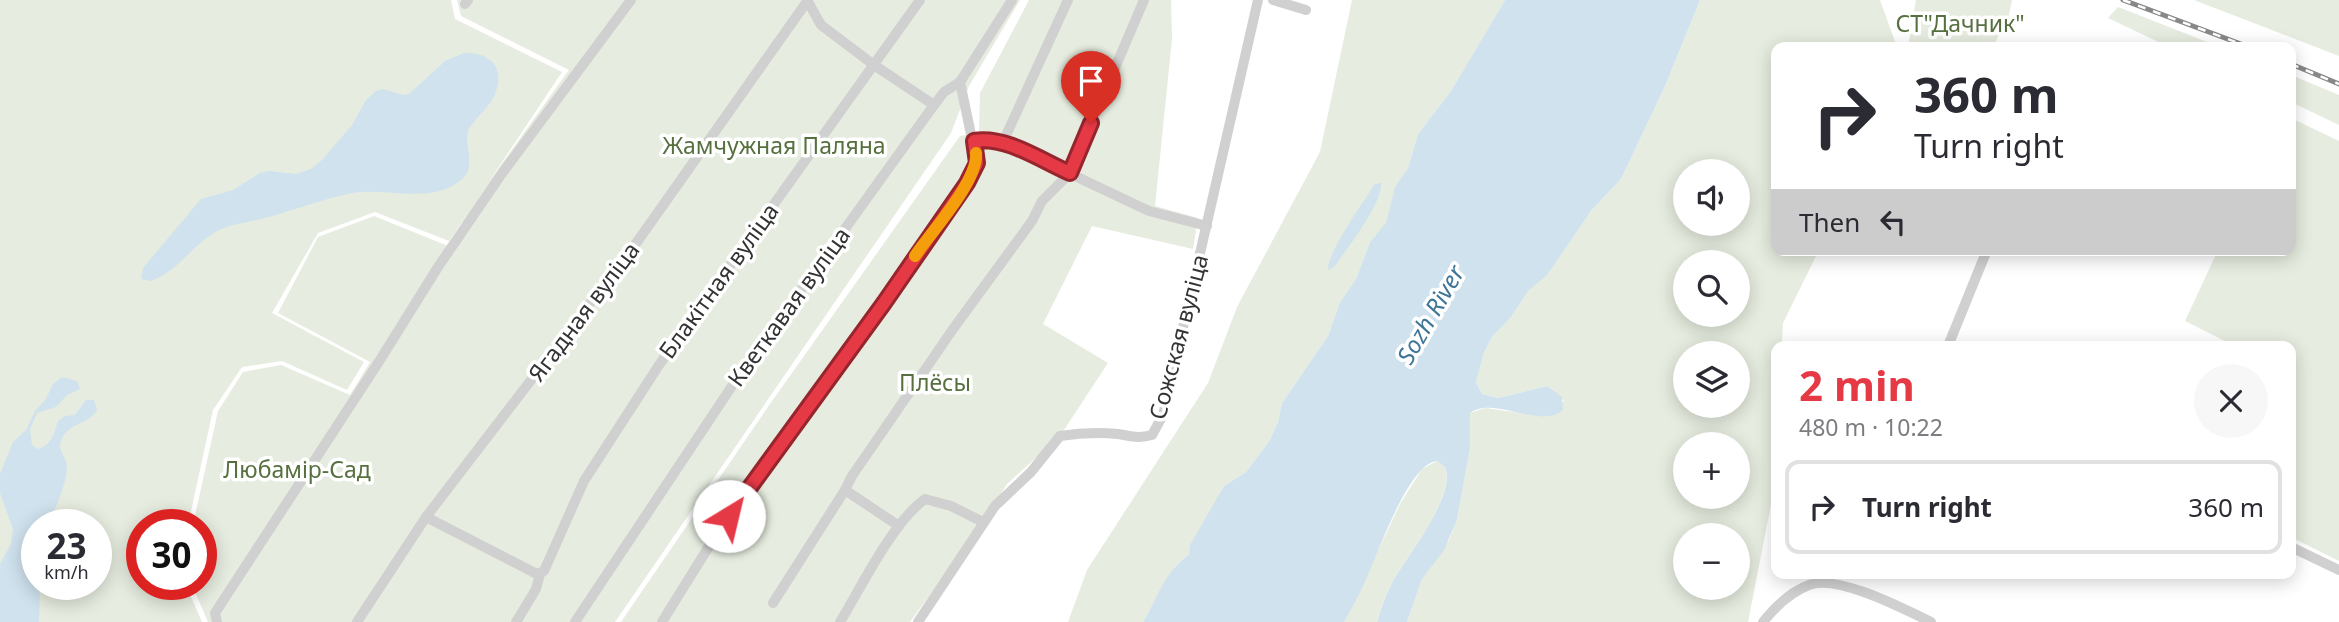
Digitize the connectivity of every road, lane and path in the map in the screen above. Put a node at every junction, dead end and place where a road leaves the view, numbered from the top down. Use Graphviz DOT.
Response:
graph roads {
  1 [pos="631,0"];
  2 [pos="808,0"];
  3 [pos="920,0"];
  4 [pos="1012,0"];
  5 [pos="1068,0"];
  6 [pos="1144,0"];
  7 [pos="1258,0"];
  8 [pos="1273,0"];
  9 [pos="1306,10"];
  10 [pos="873,65"];
  11 [pos="960,82"];
  12 [pos="934,105"];
  13 [pos="974,141"];
  14 [pos="1003,142"];
  15 [pos="1070,173"];
  16 [pos="1207,226"];
  17 [pos="1985,256"];
  18 [pos="1950,341"];
  19 [pos="845,490"];
  20 [pos="426,517"];
  21 [pos="983,523"];
  22 [pos="899,526"];
  23 [pos="2296,549"];
  24 [pos="2339,570"];
  25 [pos="540,574"];
  26 [pos="1838,579"];
  27 [pos="773,603"];
  28 [pos="217,622"];
  29 [pos="357,622"];
  30 [pos="516,622"];
  31 [pos="575,622"];
  32 [pos="662,622"];
  33 [pos="840,622"];
  34 [pos="918,622"];
  35 [pos="1763,622"];
  36 [pos="1931,622"];
  1 -- 28 [label="street"];
  2 -- 10 [label="street"];
  2 -- 20 [label="street, Ягадная вуліца"];
  3 -- 10 [label="street, Блакітная вуліца"];
  4 -- 11 [label="street, Кветкавая вуліца"];
  5 -- 14 [label="street"];
  6 -- 15 [label="street"];
  7 -- 16 [label="street, Сожская вуліца"];
  8 -- 9 [label="street"];
  10 -- 12 [label="street"];
  10 -- 25 [label="street, Блакітная вуліца"];
  11 -- 12 [label="street, Кветкавая вуліца"];
  11 -- 13 [label="street"];
  12 -- 31 [label="street, Кветкавая вуліца"];
  13 -- 14 [label="street"];
  13 -- 32 [label="street"];
  14 -- 15 [label="street"];
  15 -- 16 [label="street"];
  15 -- 19 [label="street"];
  16 -- 21 [label="street, Сожская вуліца"];
  17 -- 18 [label="street"];
  19 -- 22 [label="street"];
  19 -- 27 [label="street"];
  20 -- 25 [label="street"];
  20 -- 29 [label="street, Ягадная вуліца"];
  21 -- 22 [label="street"];
  21 -- 34 [label="street, Сожская вуліца"];
  22 -- 33 [label="street"];
  23 -- 24 [label="street"];
  25 -- 30 [label="street, Блакітная вуліца"];
  26 -- 35 [label="street"];
  26 -- 36 [label="street"];
}
